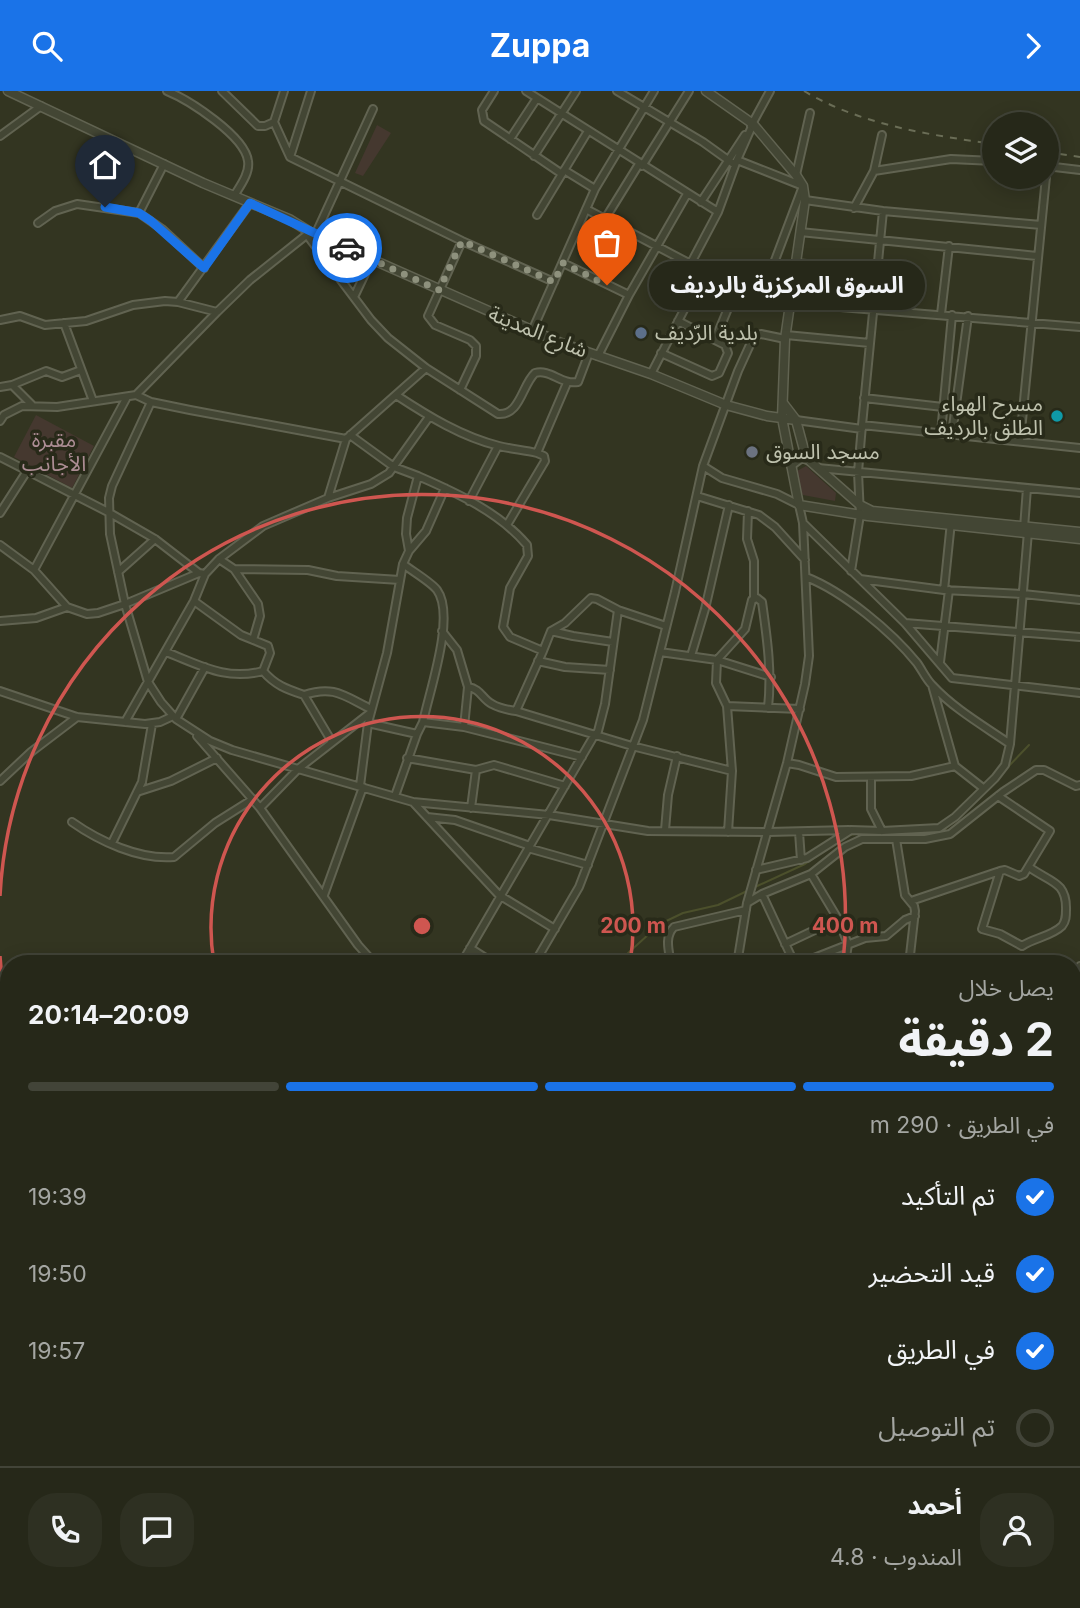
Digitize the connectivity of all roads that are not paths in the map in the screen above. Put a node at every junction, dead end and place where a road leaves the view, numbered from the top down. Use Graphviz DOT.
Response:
graph roads {
  1 [pos="8,91"];
  2 [pos="222,91"];
  3 [pos="311,91"];
  4 [pos="494,91"];
  5 [pos="526,91"];
  6 [pos="576,91"];
  7 [pos="617,91"];
  8 [pos="654,91"];
  9 [pos="689,91"];
  10 [pos="706,91"];
  11 [pos="770,91"];
  12 [pos="172,92"];
  13 [pos="280,93"];
  14 [pos="537,99"];
  15 [pos="41,106"];
  16 [pos="373,109"];
  17 [pos="645,109"];
  18 [pos="562,113"];
  19 [pos="810,113"];
  20 [pos="668,123"];
  21 [pos="274,124"];
  22 [pos="752,124"];
  23 [pos="588,131"];
  24 [pos="882,135"];
  25 [pos="0,136"];
  26 [pos="510,139"];
  27 [pos="618,151"];
  28 [pos="534,156"];
  29 [pos="289,157"];
  30 [pos="727,159"];
  31 [pos="982,160"];
  32 [pos="736,162"];
  33 [pos="164,164"];
  34 [pos="641,165"];
  35 [pos="1059,167"];
  36 [pos="1080,170"];
  37 [pos="874,171"];
  38 [pos="563,172"];
  39 [pos="796,175"];
  40 [pos="340,183"];
  41 [pos="803,187"];
  42 [pos="595,189"];
  43 [pos="1045,189"];
  44 [pos="687,194"];
  45 [pos="234,196"];
  46 [pos="805,200"];
  47 [pos="701,202"];
  48 [pos="250,203"];
  49 [pos="854,208"];
  50 [pos="586,209"];
  51 [pos="883,211"];
  52 [pos="718,212"];
  53 [pos="139,213"];
  54 [pos="537,215"];
  55 [pos="604,219"];
  56 [pos="38,223"];
  57 [pos="1041,225"];
  58 [pos="800,232"];
  59 [pos="308,235"];
  60 [pos="462,241"];
  61 [pos="880,241"];
  62 [pos="949,246"];
  63 [pos="657,247"];
  64 [pos="1037,256"];
  65 [pos="372,259"];
  66 [pos="563,263"];
  67 [pos="691,263"];
  68 [pos="795,263"];
  69 [pos="204,268"];
  70 [pos="877,270"];
  71 [pos="703,274"];
  72 [pos="554,282"];
  73 [pos="738,284"];
  74 [pos="439,290"];
  75 [pos="763,292"];
  76 [pos="629,295"];
  77 [pos="734,295"];
  78 [pos="354,297"];
  79 [pos="178,302"];
  80 [pos="792,303"];
  81 [pos="873,309"];
  82 [pos="217,311"];
  83 [pos="942,314"];
  84 [pos="952,315"];
  85 [pos="968,316"];
  86 [pos="0,320"];
  87 [pos="678,321"];
  88 [pos="1031,321"];
  89 [pos="64,323"];
  90 [pos="1080,327"];
  91 [pos="532,331"];
  92 [pos="786,337"];
  93 [pos="715,340"];
  94 [pos="870,344"];
  95 [pos="589,353"];
  96 [pos="661,353"];
  97 [pos="598,356"];
  98 [pos="426,368"];
  99 [pos="81,370"];
  100 [pos="947,370"];
  101 [pos="960,371"];
  102 [pos="651,374"];
  103 [pos="567,383"];
  104 [pos="12,385"];
  105 [pos="0,387"];
  106 [pos="460,390"];
  107 [pos="398,393"];
  108 [pos="136,395"];
  109 [pos="127,397"];
  110 [pos="864,398"];
  111 [pos="93,401"];
  112 [pos="151,402"];
  113 [pos="783,403"];
  114 [pos="32,405"];
  115 [pos="726,405"];
  116 [pos="943,407"];
  117 [pos="1,417"];
  118 [pos="429,417"];
  119 [pos="782,418"];
  120 [pos="796,420"];
  121 [pos="862,427"];
  122 [pos="941,433"];
  123 [pos="952,434"];
  124 [pos="348,437"];
  125 [pos="1020,441"];
  126 [pos="498,446"];
  127 [pos="1080,448"];
  128 [pos="537,452"];
  129 [pos="0,457"];
  130 [pos="810,461"];
  131 [pos="790,466"];
  132 [pos="394,467"];
  133 [pos="703,467"];
  134 [pos="818,468"];
  135 [pos="27,471"];
  136 [pos="858,472"];
  137 [pos="418,476"];
  138 [pos="445,488"];
  139 [pos="1027,488"];
  140 [pos="697,493"];
  141 [pos="1080,493"];
  142 [pos="73,495"];
  143 [pos="328,498"];
  144 [pos="469,501"];
  145 [pos="729,505"];
  146 [pos="799,505"];
  147 [pos="860,510"];
  148 [pos="748,511"];
  149 [pos="108,512"];
  150 [pos="0,513"];
  151 [pos="951,522"];
  152 [pos="803,523"];
  153 [pos="507,525"];
  154 [pos="1026,530"];
  155 [pos="1080,533"];
  156 [pos="155,539"];
  157 [pos="1080,539"];
  158 [pos="1,548"];
  159 [pos="409,551"];
  160 [pos="805,557"];
  161 [pos="219,559"];
  162 [pos="403,564"];
  163 [pos="234,569"];
  164 [pos="34,570"];
  165 [pos="851,571"];
  166 [pos="118,572"];
  167 [pos="202,573"];
  168 [pos="806,577"];
  169 [pos="858,579"];
  170 [pos="400,580"];
  171 [pos="946,590"];
  172 [pos="1023,594"];
  173 [pos="754,598"];
  174 [pos="1080,600"];
  175 [pos="194,601"];
  176 [pos="125,604"];
  177 [pos="68,607"];
  178 [pos="618,610"];
  179 [pos="0,621"];
  180 [pos="905,623"];
  181 [pos="945,625"];
  182 [pos="666,626"];
  183 [pos="442,631"];
  184 [pos="551,631"];
  185 [pos="1019,631"];
  186 [pos="1080,638"];
  187 [pos="253,640"];
  188 [pos="614,642"];
  189 [pos="542,651"];
  190 [pos="166,652"];
  191 [pos="660,652"];
  192 [pos="691,656"];
  193 [pos="717,660"];
  194 [pos="538,661"];
  195 [pos="940,662"];
  196 [pos="205,667"];
  197 [pos="610,670"];
  198 [pos="263,671"];
  199 [pos="771,677"];
  200 [pos="148,682"];
  201 [pos="931,685"];
  202 [pos="1013,685"];
  203 [pos="468,687"];
  204 [pos="0,691"];
  205 [pos="1080,693"];
  206 [pos="304,695"];
  207 [pos="727,706"];
  208 [pos="768,708"];
  209 [pos="800,709"];
  210 [pos="370,711"];
  211 [pos="516,712"];
  212 [pos="77,717"];
  213 [pos="174,717"];
  214 [pos="125,722"];
  215 [pos="423,722"];
  216 [pos="368,723"];
  217 [pos="152,724"];
  218 [pos="464,727"];
  219 [pos="191,729"];
  220 [pos="417,734"];
  221 [pos="596,734"];
  222 [pos="332,741"];
  223 [pos="1010,744"];
  224 [pos="632,746"];
  225 [pos="677,756"];
  226 [pos="582,757"];
  227 [pos="217,758"];
  228 [pos="407,758"];
  229 [pos="787,763"];
  230 [pos="956,766"];
  231 [pos="298,769"];
  232 [pos="476,770"];
  233 [pos="732,771"];
  234 [pos="871,777"];
  235 [pos="0,781"];
  236 [pos="1080,785"];
  237 [pos="361,786"];
  238 [pos="565,786"];
  239 [pos="983,788"];
  240 [pos="137,792"];
  241 [pos="395,796"];
  242 [pos="998,796"];
  243 [pos="253,799"];
  244 [pos="413,802"];
  245 [pos="471,808"];
  246 [pos="261,809"];
  247 [pos="549,815"];
  248 [pos="426,817"];
  249 [pos="72,822"];
  250 [pos="602,824"];
  251 [pos="665,830"];
  252 [pos="851,830"];
  253 [pos="882,831"];
  254 [pos="728,832"];
  255 [pos="768,832"];
  256 [pos="799,832"];
  257 [pos="897,839"];
  258 [pos="111,843"];
  259 [pos="529,847"];
  260 [pos="801,860"];
  261 [pos="588,865"];
  262 [pos="1029,867"];
  263 [pos="1000,871"];
  264 [pos="756,872"];
  265 [pos="811,874"];
  266 [pos="762,894"];
  267 [pos="324,895"];
  268 [pos="499,895"];
  269 [pos="911,901"];
  270 [pos="747,903"];
  271 [pos="915,916"];
  272 [pos="838,919"];
  273 [pos="555,929"];
  274 [pos="785,944"];
  275 [pos="848,944"];
  276 [pos="470,949"];
  277 [pos="367,955"];
  278 [pos="466,955"];
  279 [pos="480,955"];
  280 [pos="539,955"];
  281 [pos="670,955"];
  282 [pos="738,955"];
  283 [pos="790,955"];
  284 [pos="821,955"];
  285 [pos="846,955"];
  286 [pos="910,955"];
  1 -- 15 [label="street, شارع المدينة"];
  2 -- 21 [label="street"];
  3 -- 29 [label="street"];
  4 -- 26 [label="street"];
  5 -- 14 [label="street"];
  6 -- 18 [label="street"];
  7 -- 17 [label="street"];
  8 -- 17 [label="street"];
  9 -- 20 [label="street"];
  10 -- 22 [label="street"];
  11 -- 22 [label="street"];
  12 -- 45 [label="street"];
  13 -- 21 [label="street"];
  14 -- 18 [label="street"];
  14 -- 26 [label="street"];
  15 -- 25 [label="street"];
  15 -- 33 [label="street, شارع المدينة"];
  16 -- 40 [label="street"];
  17 -- 20 [label="street"];
  17 -- 27 [label="street"];
  18 -- 23 [label="street"];
  18 -- 28 [label="street"];
  19 -- 39 [label="street"];
  20 -- 30 [label="street"];
  20 -- 34 [label="street"];
  21 -- 29 [label="street"];
  22 -- 30 [label="street"];
  22 -- 32 [label="street"];
  22 -- 39 [label="street"];
  23 -- 27 [label="street"];
  23 -- 38 [label="street"];
  24 -- 37 [label="street"];
  26 -- 28 [label="street"];
  27 -- 34 [label="street"];
  27 -- 42 [label="street"];
  28 -- 38 [label="street"];
  29 -- 40 [label="street"];
  30 -- 32 [label="street"];
  30 -- 47 [label="street"];
  31 -- 37 [label="street"];
  32 -- 41 [label="street"];
  32 -- 52 [label="street"];
  33 -- 45 [label="street, شارع المدينة"];
  33 -- 53 [label="street"];
  34 -- 44 [label="street"];
  34 -- 55 [label="street"];
  35 -- 36 [label="street"];
  37 -- 49 [label="street"];
  38 -- 42 [label="street"];
  38 -- 54 [label="street"];
  39 -- 41 [label="street"];
  40 -- 59 [label="street"];
  40 -- 60 [label="street"];
  41 -- 46 [label="street"];
  41 -- 75 [label="street"];
  42 -- 50 [label="street"];
  43 -- 57 [label="street"];
  44 -- 47 [label="street"];
  44 -- 63 [label="street"];
  45 -- 48 [label="street, شارع المدينة"];
  46 -- 49 [label="street"];
  46 -- 58 [label="street"];
  47 -- 52 [label="street"];
  48 -- 59 [label="street, شارع المدينة"];
  48 -- 69 [label="street"];
  49 -- 51 [label="street"];
  50 -- 55 [label="street"];
  50 -- 66 [label="street"];
  51 -- 57 [label="street"];
  51 -- 61 [label="street"];
  52 -- 67 [label="street"];
  53 -- 56 [label="street"];
  53 -- 69 [label="street"];
  55 -- 63 [label="street"];
  57 -- 64 [label="street"];
  58 -- 61 [label="street"];
  58 -- 68 [label="street"];
  59 -- 65 [label="street, شارع المدينة"];
  59 -- 78 [label="street"];
  59 -- 82 [label="street"];
  60 -- 72 [label="street"];
  60 -- 74 [label="street"];
  61 -- 62 [label="street"];
  61 -- 70 [label="street"];
  62 -- 64 [label="street"];
  62 -- 83 [label="street"];
  63 -- 67 [label="street"];
  63 -- 76 [label="street"];
  64 -- 88 [label="street"];
  65 -- 74 [label="street, شارع المدينة"];
  65 -- 78 [label="street"];
  66 -- 72 [label="street"];
  66 -- 76 [label="street"];
  67 -- 71 [label="street"];
  68 -- 70 [label="street"];
  68 -- 80 [label="street"];
  69 -- 79 [label="street"];
  70 -- 81 [label="street"];
  71 -- 73 [label="street"];
  71 -- 77 [label="street"];
  71 -- 87 [label="street"];
  72 -- 91 [label="street"];
  73 -- 75 [label="street"];
  73 -- 77 [label="street"];
  74 -- 91 [label="street, شارع المدينة"];
  74 -- 106 [label="street"];
  75 -- 80 [label="street"];
  76 -- 97 [label="street"];
  77 -- 93 [label="street"];
  78 -- 98 [label="street"];
  79 -- 82 [label="street"];
  79 -- 89 [label="street"];
  80 -- 81 [label="street"];
  80 -- 92 [label="street"];
  81 -- 83 [label="street"];
  81 -- 94 [label="street"];
  82 -- 108 [label="street"];
  83 -- 84 [label="street"];
  84 -- 85 [label="street"];
  84 -- 100 [label="street"];
  85 -- 88 [label="street"];
  85 -- 101 [label="street"];
  86 -- 89 [label="street"];
  87 -- 93 [label="street"];
  87 -- 96 [label="street"];
  88 -- 90 [label="street"];
  88 -- 125 [label="street"];
  89 -- 99 [label="street"];
  91 -- 95 [label="street, شارع المدينة"];
  92 -- 94 [label="street"];
  92 -- 113 [label="street"];
  92 -- 115 [label="street"];
  93 -- 96 [label="street"];
  94 -- 110 [label="street"];
  95 -- 97 [label="street, شارع المدينة"];
  95 -- 103 [label="street"];
  96 -- 102 [label="street"];
  97 -- 102 [label="street, شارع المدينة"];
  98 -- 106 [label="street"];
  98 -- 107 [label="street"];
  99 -- 104 [label="street"];
  99 -- 111 [label="street"];
  100 -- 101 [label="street"];
  100 -- 116 [label="street"];
  101 -- 123 [label="street"];
  102 -- 115 [label="street, شارع المدينة"];
  103 -- 106 [label="street"];
  103 -- 128 [label="street"];
  104 -- 105 [label="street"];
  104 -- 114 [label="street"];
  107 -- 118 [label="street"];
  107 -- 124 [label="street"];
  108 -- 109 [label="street"];
  108 -- 112 [label="street"];
  109 -- 111 [label="street"];
  109 -- 142 [label="street"];
  110 -- 116 [label="street"];
  110 -- 121 [label="street"];
  111 -- 114 [label="street"];
  112 -- 124 [label="street"];
  112 -- 149 [label="street"];
  113 -- 119 [label="street"];
  113 -- 120 [label="street"];
  114 -- 117 [label="street"];
  115 -- 119 [label="street, شارع المدينة"];
  115 -- 133 [label="street"];
  116 -- 122 [label="street"];
  118 -- 126 [label="street"];
  118 -- 132 [label="street"];
  119 -- 120 [label="street, شارع المدينة"];
  119 -- 131 [label="street"];
  120 -- 121 [label="street"];
  120 -- 130 [label="street"];
  121 -- 122 [label="street"];
  121 -- 136 [label="street"];
  122 -- 123 [label="street"];
  123 -- 125 [label="street"];
  124 -- 132 [label="street"];
  124 -- 143 [label="street"];
  125 -- 127 [label="street"];
  126 -- 128 [label="street"];
  126 -- 144 [label="street"];
  128 -- 153 [label="street"];
  129 -- 135 [label="street"];
  130 -- 131 [label="street"];
  130 -- 134 [label="street"];
  131 -- 146 [label="street"];
  132 -- 137 [label="street"];
  132 -- 143 [label="street"];
  133 -- 140 [label="street"];
  133 -- 146 [label="street"];
  134 -- 136 [label="street"];
  134 -- 147 [label="street"];
  135 -- 142 [label="street"];
  135 -- 150 [label="street"];
  136 -- 139 [label="street"];
  136 -- 147 [label="street"];
  137 -- 138 [label="street"];
  137 -- 159 [label="street"];
  138 -- 144 [label="street"];
  138 -- 159 [label="street"];
  139 -- 141 [label="street"];
  139 -- 154 [label="street"];
  140 -- 145 [label="street"];
  140 -- 182 [label="street"];
  142 -- 149 [label="street"];
  142 -- 164 [label="street"];
  143 -- 161 [label="street"];
  144 -- 153 [label="street"];
  145 -- 148 [label="street"];
  145 -- 192 [label="street"];
  146 -- 147 [label="street"];
  146 -- 152 [label="street"];
  147 -- 151 [label="street"];
  147 -- 165 [label="street"];
  148 -- 160 [label="street"];
  148 -- 173 [label="street"];
  149 -- 156 [label="street"];
  149 -- 166 [label="street"];
  151 -- 154 [label="street"];
  151 -- 171 [label="street"];
  152 -- 160 [label="street"];
  152 -- 165 [label="street"];
  153 -- 189 [label="street"];
  154 -- 155 [label="street"];
  154 -- 157 [label="street"];
  154 -- 172 [label="street"];
  156 -- 166 [label="street"];
  156 -- 167 [label="street"];
  158 -- 164 [label="street"];
  159 -- 162 [label="street"];
  160 -- 168 [label="street"];
  161 -- 163 [label="street"];
  161 -- 167 [label="street"];
  162 -- 170 [label="street"];
  162 -- 183 [label="street"];
  163 -- 170 [label="street"];
  163 -- 187 [label="street"];
  164 -- 177 [label="street"];
  165 -- 169 [label="street"];
  166 -- 176 [label="street"];
  167 -- 175 [label="street"];
  167 -- 176 [label="street"];
  168 -- 201 [label="street"];
  168 -- 209 [label="street"];
  169 -- 171 [label="street"];
  169 -- 180 [label="street"];
  170 -- 210 [label="street"];
  171 -- 172 [label="street"];
  171 -- 181 [label="street"];
  172 -- 174 [label="street"];
  172 -- 185 [label="street"];
  173 -- 193 [label="street"];
  173 -- 199 [label="street"];
  175 -- 187 [label="street"];
  175 -- 190 [label="street"];
  176 -- 177 [label="street"];
  176 -- 200 [label="street"];
  177 -- 179 [label="street"];
  178 -- 182 [label="street"];
  178 -- 184 [label="street"];
  178 -- 188 [label="street"];
  180 -- 181 [label="street"];
  180 -- 195 [label="street"];
  181 -- 185 [label="street"];
  181 -- 195 [label="street"];
  182 -- 191 [label="street"];
  183 -- 203 [label="street"];
  183 -- 215 [label="street"];
  184 -- 188 [label="street"];
  184 -- 189 [label="street"];
  185 -- 186 [label="street"];
  185 -- 202 [label="street"];
  187 -- 198 [label="street"];
  188 -- 197 [label="street"];
  189 -- 194 [label="street"];
  190 -- 196 [label="street"];
  190 -- 200 [label="street"];
  191 -- 192 [label="street"];
  191 -- 224 [label="street"];
  192 -- 193 [label="street"];
  193 -- 199 [label="street"];
  193 -- 207 [label="street"];
  194 -- 197 [label="street"];
  194 -- 211 [label="street"];
  195 -- 202 [label="street"];
  196 -- 198 [label="street"];
  196 -- 213 [label="street"];
  197 -- 221 [label="street"];
  198 -- 206 [label="street"];
  199 -- 208 [label="street"];
  200 -- 213 [label="street"];
  200 -- 214 [label="street"];
  201 -- 223 [label="street"];
  201 -- 230 [label="street"];
  202 -- 205 [label="street"];
  202 -- 223 [label="street"];
  203 -- 211 [label="street"];
  203 -- 218 [label="street"];
  204 -- 212 [label="street"];
  206 -- 210 [label="street"];
  206 -- 222 [label="street"];
  207 -- 208 [label="street"];
  207 -- 233 [label="street"];
  208 -- 209 [label="street"];
  209 -- 229 [label="street"];
  210 -- 216 [label="street"];
  210 -- 222 [label="street"];
  211 -- 221 [label="street"];
  212 -- 214 [label="street"];
  212 -- 235 [label="street"];
  213 -- 217 [label="street"];
  213 -- 219 [label="street"];
  214 -- 217 [label="street"];
  215 -- 218 [label="street"];
  215 -- 220 [label="street"];
  216 -- 220 [label="street"];
  216 -- 237 [label="street"];
  217 -- 240 [label="street"];
  218 -- 226 [label="street"];
  219 -- 227 [label="street"];
  219 -- 231 [label="street"];
  220 -- 228 [label="street"];
  221 -- 224 [label="street"];
  221 -- 226 [label="street"];
  222 -- 231 [label="street"];
  223 -- 239 [label="street"];
  224 -- 225 [label="street"];
  224 -- 250 [label="street"];
  225 -- 233 [label="street"];
  225 -- 251 [label="street"];
  226 -- 238 [label="street"];
  227 -- 240 [label="street"];
  227 -- 243 [label="street"];
  228 -- 232 [label="street"];
  228 -- 241 [label="street"];
  229 -- 234 [label="street"];
  229 -- 255 [label="street"];
  230 -- 234 [label="street"];
  230 -- 239 [label="street"];
  231 -- 237 [label="street"];
  231 -- 246 [label="street"];
  232 -- 238 [label="street"];
  232 -- 245 [label="street"];
  233 -- 254 [label="street"];
  234 -- 253 [label="street"];
  236 -- 242 [label="street"];
  237 -- 241 [label="street"];
  237 -- 267 [label="street"];
  238 -- 247 [label="street"];
  239 -- 253 [label="street"];
  240 -- 258 [label="street"];
  241 -- 244 [label="street"];
  242 -- 257 [label="street"];
  242 -- 262 [label="street"];
  243 -- 246 [label="street"];
  243 -- 258 [label="street"];
  244 -- 245 [label="street"];
  244 -- 248 [label="street"];
  245 -- 247 [label="street"];
  246 -- 267 [label="street"];
  247 -- 250 [label="street"];
  247 -- 259 [label="street"];
  248 -- 259 [label="street"];
  248 -- 268 [label="street"];
  249 -- 258 [label="street"];
  250 -- 251 [label="street"];
  250 -- 261 [label="street"];
  251 -- 254 [label="street"];
  252 -- 253 [label="street"];
  252 -- 256 [label="street"];
  252 -- 260 [label="street"];
  254 -- 255 [label="street"];
  255 -- 256 [label="street"];
  255 -- 264 [label="street"];
  256 -- 260 [label="street"];
  257 -- 265 [label="street"];
  257 -- 269 [label="street"];
  259 -- 261 [label="street"];
  259 -- 268 [label="street"];
  260 -- 264 [label="street"];
  261 -- 273 [label="street"];
  262 -- 263 [label="street"];
  262 -- 263 [label="street"];
  263 -- 269 [label="street"];
  264 -- 270 [label="street"];
  265 -- 266 [label="street"];
  265 -- 272 [label="street"];
  266 -- 270 [label="street"];
  266 -- 274 [label="street"];
  267 -- 277 [label="street"];
  268 -- 273 [label="street"];
  268 -- 276 [label="street"];
  269 -- 271 [label="street"];
  270 -- 281 [label="street"];
  270 -- 282 [label="street"];
  271 -- 275 [label="street"];
  271 -- 286 [label="street"];
  272 -- 274 [label="street"];
  272 -- 275 [label="street"];
  273 -- 280 [label="street"];
  274 -- 283 [label="street"];
  275 -- 284 [label="street"];
  275 -- 285 [label="street"];
  276 -- 278 [label="street"];
  276 -- 279 [label="street"];
}
